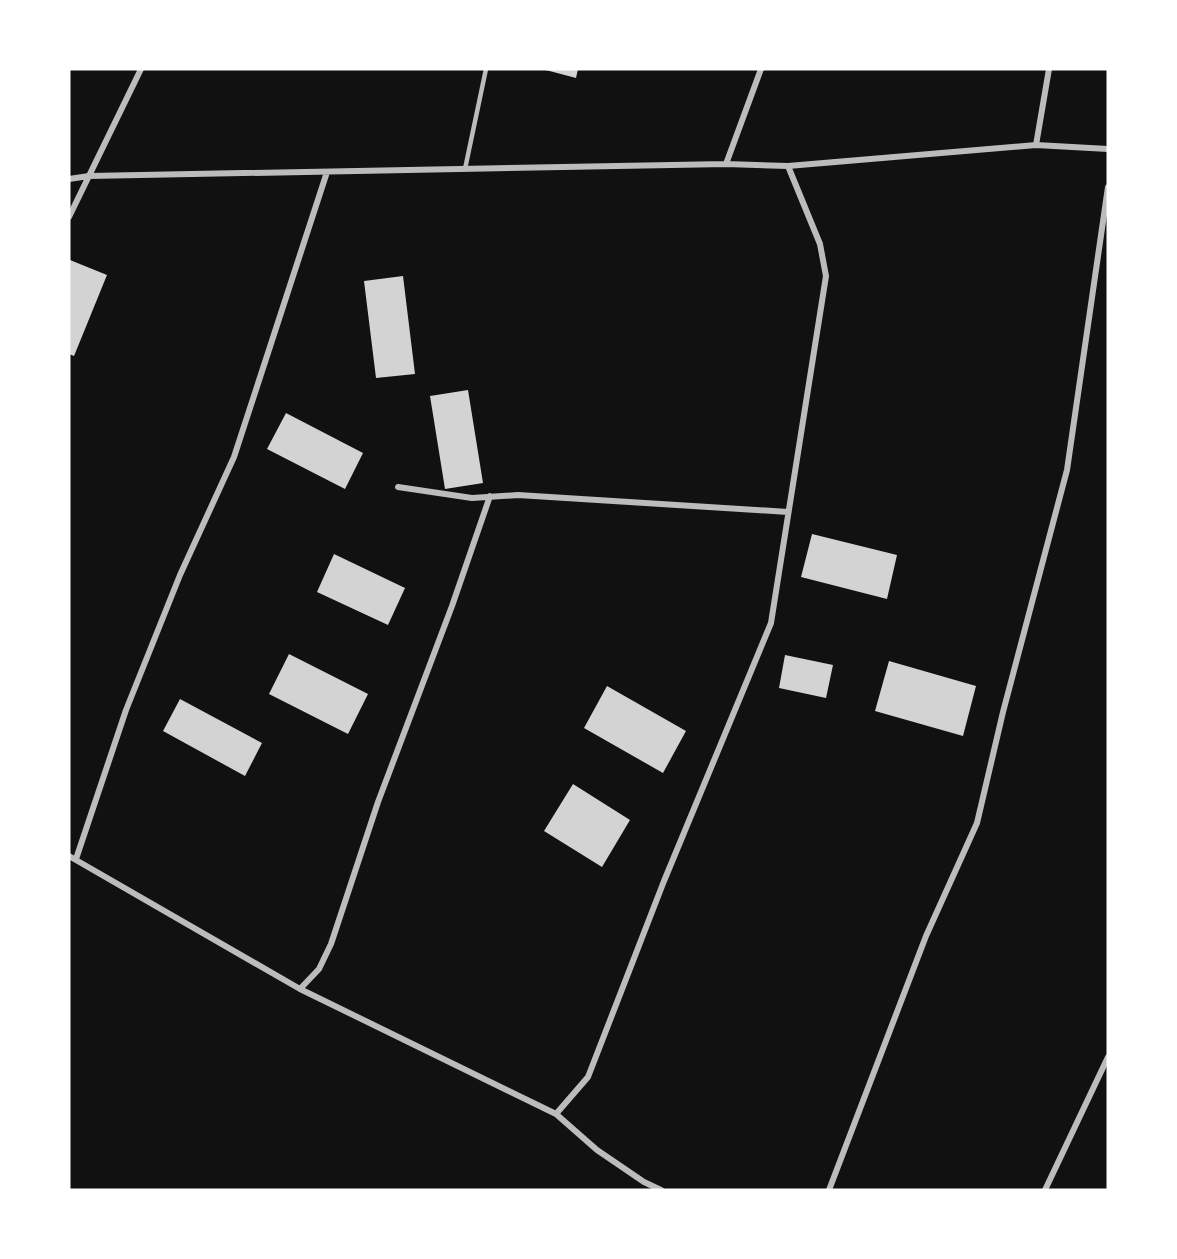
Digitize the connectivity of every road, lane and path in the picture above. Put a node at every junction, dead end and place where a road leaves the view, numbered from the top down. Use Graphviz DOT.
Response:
graph roads {
  1 [pos="141,69"];
  2 [pos="486,69"];
  3 [pos="761,69"];
  4 [pos="1049,69"];
  5 [pos="1036,145"];
  6 [pos="1108,149"];
  7 [pos="726,164"];
  8 [pos="788,166"];
  9 [pos="465,169"];
  10 [pos="327,172"];
  11 [pos="89,176"];
  12 [pos="69,179"];
  13 [pos="1108,187"];
  14 [pos="69,216"];
  15 [pos="398,487"];
  16 [pos="490,496"];
  17 [pos="788,512"];
  18 [pos="69,856"];
  19 [pos="76,859"];
  20 [pos="300,989"];
  21 [pos="1108,1057"];
  22 [pos="556,1114"];
  23 [pos="661,1190"];
  24 [pos="829,1190"];
  25 [pos="1045,1190"];
  1 -- 11 [label="street"];
  2 -- 9 [label="lane"];
  3 -- 7 [label="street"];
  4 -- 5 [label="street"];
  5 -- 6 [label="street"];
  5 -- 8 [label="street"];
  7 -- 8 [label="street"];
  7 -- 9 [label="street"];
  8 -- 17 [label="street"];
  9 -- 10 [label="street"];
  10 -- 11 [label="street"];
  10 -- 19 [label="street"];
  11 -- 12 [label="street"];
  11 -- 14 [label="street"];
  13 -- 24 [label="street"];
  15 -- 16 [label="street"];
  16 -- 17 [label="street"];
  16 -- 20 [label="street"];
  17 -- 22 [label="street"];
  18 -- 19 [label="street"];
  19 -- 20 [label="street"];
  20 -- 22 [label="street"];
  21 -- 25 [label="street"];
  22 -- 23 [label="street"];
}
